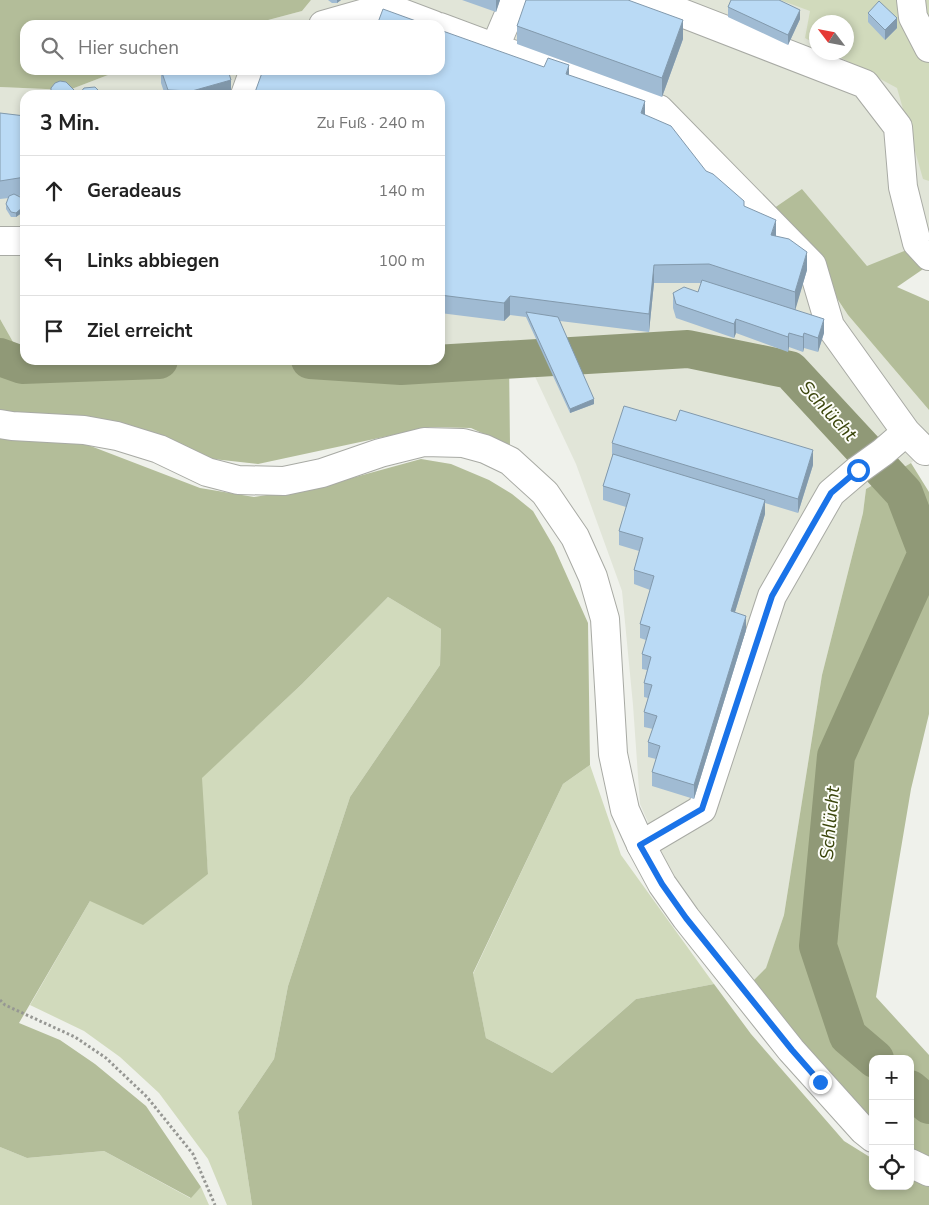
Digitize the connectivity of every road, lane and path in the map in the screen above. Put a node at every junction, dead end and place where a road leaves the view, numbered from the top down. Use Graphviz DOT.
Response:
graph roads {
  1 [pos="515,0"];
  2 [pos="631,0"];
  3 [pos="911,0"];
  4 [pos="340,20"];
  5 [pos="421,20"];
  6 [pos="445,29"];
  7 [pos="495,47"];
  8 [pos="929,48"];
  9 [pos="252,75"];
  10 [pos="247,90"];
  11 [pos="0,241"];
  12 [pos="20,241"];
  13 [pos="929,256"];
  14 [pos="0,424"];
  15 [pos="906,432"];
  16 [pos="924,451"];
  17 [pos="640,845"];
  18 [pos="0,1000"];
  19 [pos="869,1135"];
  20 [pos="914,1165"];
  21 [pos="929,1172"];
  22 [pos="215,1205"];
  1 -- 7 [label="main road"];
  2 -- 13 [label="main road"];
  3 -- 8 [label="main road"];
  4 -- 5 [label="main road"];
  6 -- 7 [label="main road"];
  7 -- 15 [label="main road"];
  9 -- 10 [label="main road"];
  11 -- 12 [label="main road"];
  14 -- 17 [label="main road"];
  15 -- 16 [label="main road"];
  15 -- 17 [label="main road"];
  17 -- 19 [label="main road"];
  18 -- 22 [label="path"];
  20 -- 21 [label="main road"];
}
